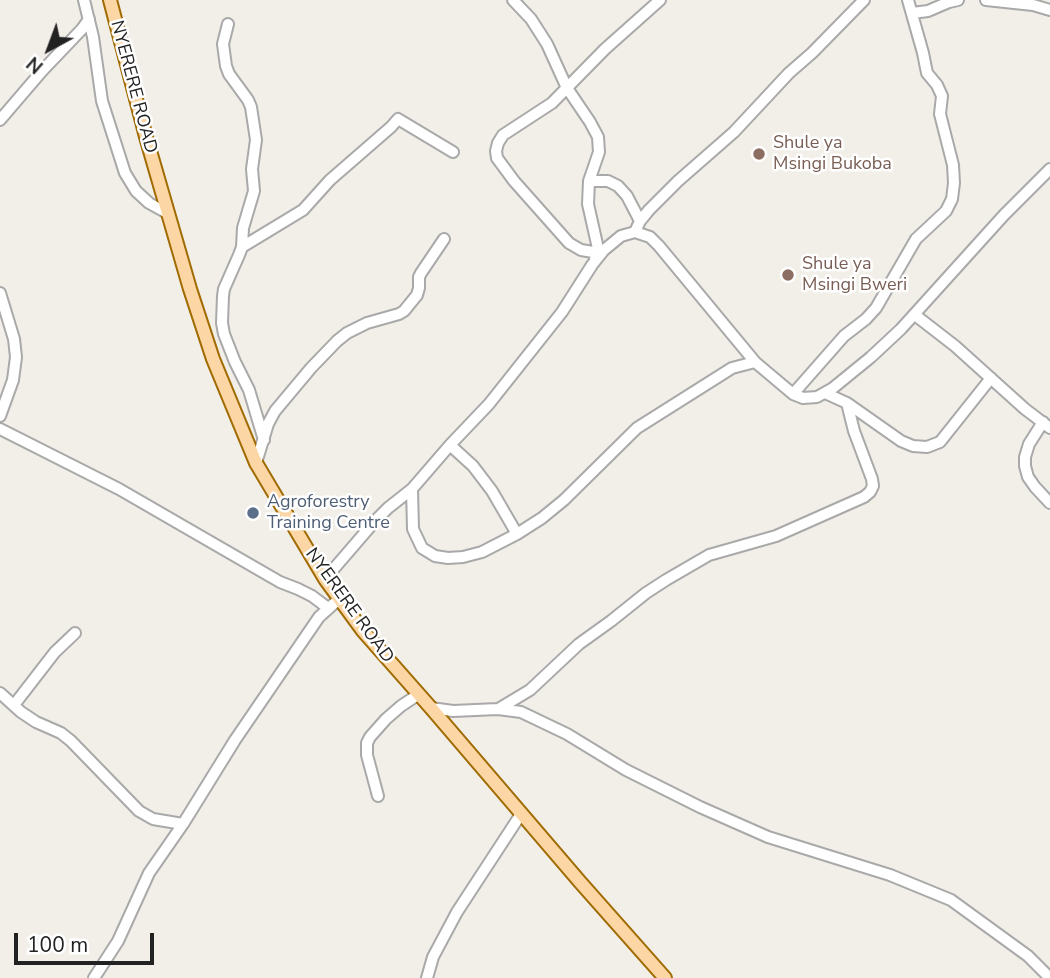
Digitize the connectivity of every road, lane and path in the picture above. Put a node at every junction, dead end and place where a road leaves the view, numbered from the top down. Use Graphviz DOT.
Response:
graph roads {
  1 [pos="83,0"];
  2 [pos="110,0"];
  3 [pos="513,0"];
  4 [pos="660,0"];
  5 [pos="863,0"];
  6 [pos="908,0"];
  7 [pos="958,0"];
  8 [pos="986,0"];
  9 [pos="1050,10"];
  10 [pos="912,13"];
  11 [pos="89,19"];
  12 [pos="228,24"];
  13 [pos="566,88"];
  14 [pos="0,121"];
  15 [pos="453,152"];
  16 [pos="1050,169"];
  17 [pos="589,181"];
  18 [pos="167,213"];
  19 [pos="640,221"];
  20 [pos="635,232"];
  21 [pos="444,239"];
  22 [pos="242,247"];
  23 [pos="599,253"];
  24 [pos="592,265"];
  25 [pos="0,293"];
  26 [pos="915,314"];
  27 [pos="755,362"];
  28 [pos="991,378"];
  29 [pos="825,393"];
  30 [pos="793,394"];
  31 [pos="846,403"];
  32 [pos="0,416"];
  33 [pos="1046,425"];
  34 [pos="1,431"];
  35 [pos="264,440"];
  36 [pos="450,444"];
  37 [pos="256,463"];
  38 [pos="412,489"];
  39 [pos="1050,503"];
  40 [pos="517,534"];
  41 [pos="325,579"];
  42 [pos="339,599"];
  43 [pos="328,608"];
  44 [pos="75,633"];
  45 [pos="0,693"];
  46 [pos="419,694"];
  47 [pos="14,705"];
  48 [pos="431,708"];
  49 [pos="498,709"];
  50 [pos="378,796"];
  51 [pos="521,814"];
  52 [pos="183,824"];
  53 [pos="94,978"];
  54 [pos="427,978"];
  55 [pos="665,978"];
  56 [pos="1050,978"];
  1 -- 11 [label="street"];
  2 -- 18 [label="main road, NYERERE ROAD"];
  3 -- 13 [label="street"];
  4 -- 13 [label="street"];
  5 -- 19 [label="street"];
  6 -- 10 [label="street"];
  7 -- 10 [label="street"];
  8 -- 9 [label="street"];
  10 -- 30 [label="street"];
  11 -- 14 [label="street"];
  11 -- 18 [label="street"];
  12 -- 22 [label="street"];
  13 -- 17 [label="street"];
  13 -- 23 [label="street"];
  15 -- 22 [label="street"];
  16 -- 26 [label="street"];
  17 -- 19 [label="street"];
  17 -- 23 [label="street"];
  18 -- 37 [label="main road, NYERERE ROAD"];
  19 -- 20 [label="street"];
  20 -- 24 [label="street"];
  20 -- 27 [label="street"];
  21 -- 35 [label="street"];
  22 -- 35 [label="street"];
  23 -- 24 [label="street"];
  24 -- 36 [label="street"];
  25 -- 32 [label="street"];
  26 -- 28 [label="street"];
  26 -- 29 [label="street"];
  27 -- 30 [label="street"];
  27 -- 40 [label="street"];
  28 -- 31 [label="street"];
  28 -- 33 [label="street"];
  29 -- 30 [label="street"];
  29 -- 31 [label="street"];
  31 -- 49 [label="street"];
  33 -- 39 [label="street"];
  34 -- 43 [label="street"];
  35 -- 37 [label="street"];
  36 -- 38 [label="street"];
  36 -- 40 [label="street"];
  37 -- 41 [label="main road, NYERERE ROAD"];
  38 -- 40 [label="street"];
  38 -- 41 [label="street"];
  41 -- 42 [label="main road, NYERERE ROAD"];
  42 -- 43 [label="street"];
  42 -- 46 [label="main road, NYERERE ROAD"];
  43 -- 52 [label="street"];
  44 -- 47 [label="street"];
  45 -- 47 [label="street"];
  46 -- 48 [label="main road, NYERERE ROAD"];
  46 -- 50 [label="street"];
  47 -- 52 [label="street"];
  48 -- 49 [label="street"];
  48 -- 51 [label="main road, NYERERE ROAD"];
  49 -- 56 [label="street"];
  51 -- 54 [label="street"];
  51 -- 55 [label="main road, NYERERE ROAD"];
  52 -- 53 [label="street"];
}
